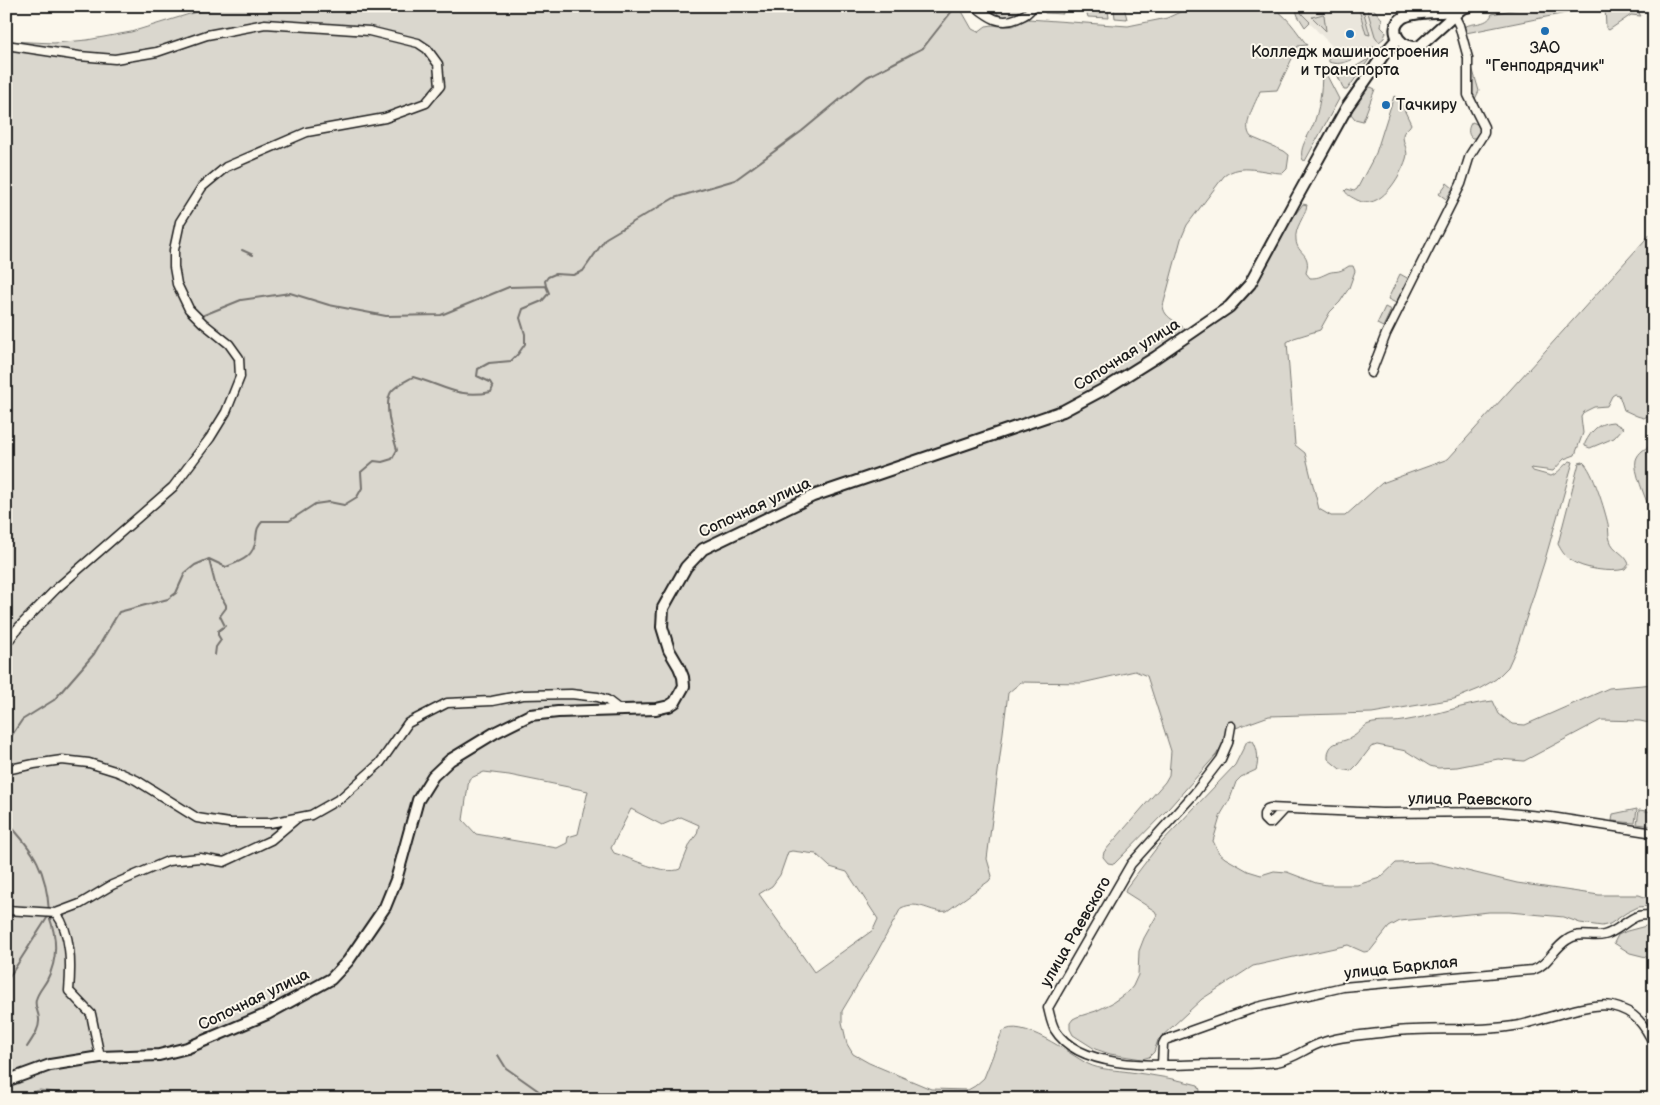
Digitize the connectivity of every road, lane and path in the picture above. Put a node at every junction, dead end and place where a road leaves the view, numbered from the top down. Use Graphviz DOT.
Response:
graph roads {
  1 [pos="975,6"];
  2 [pos="1033,6"];
  3 [pos="1462,10"];
  4 [pos="1398,38"];
  5 [pos="6,45"];
  6 [pos="1371,373"];
  7 [pos="6,644"];
  8 [pos="620,710"];
  9 [pos="1231,726"];
  10 [pos="6,770"];
  11 [pos="1284,809"];
  12 [pos="297,818"];
  13 [pos="1654,833"];
  14 [pos="6,910"];
  15 [pos="56,913"];
  16 [pos="1654,915"];
  17 [pos="1654,1045"];
  18 [pos="100,1057"];
  19 [pos="1162,1065"];
  20 [pos="6,1081"];
  1 -- 2 [label="street"];
  3 -- 4 [label="main road"];
  3 -- 4 [label="main road"];
  3 -- 6 [label="street"];
  4 -- 8 [label="main road, Сопочная улица"];
  5 -- 7 [label="street"];
  8 -- 12 [label="street"];
  8 -- 18 [label="main road, Сопочная улица"];
  9 -- 19 [label="street, улица Раевского"];
  10 -- 12 [label="street"];
  11 -- 13 [label="street, улица Раевского"];
  12 -- 15 [label="street"];
  14 -- 15 [label="street"];
  15 -- 18 [label="street"];
  16 -- 19 [label="street, улица Барклая"];
  17 -- 19 [label="street"];
  18 -- 20 [label="main road, Сопочная улица"];
}
